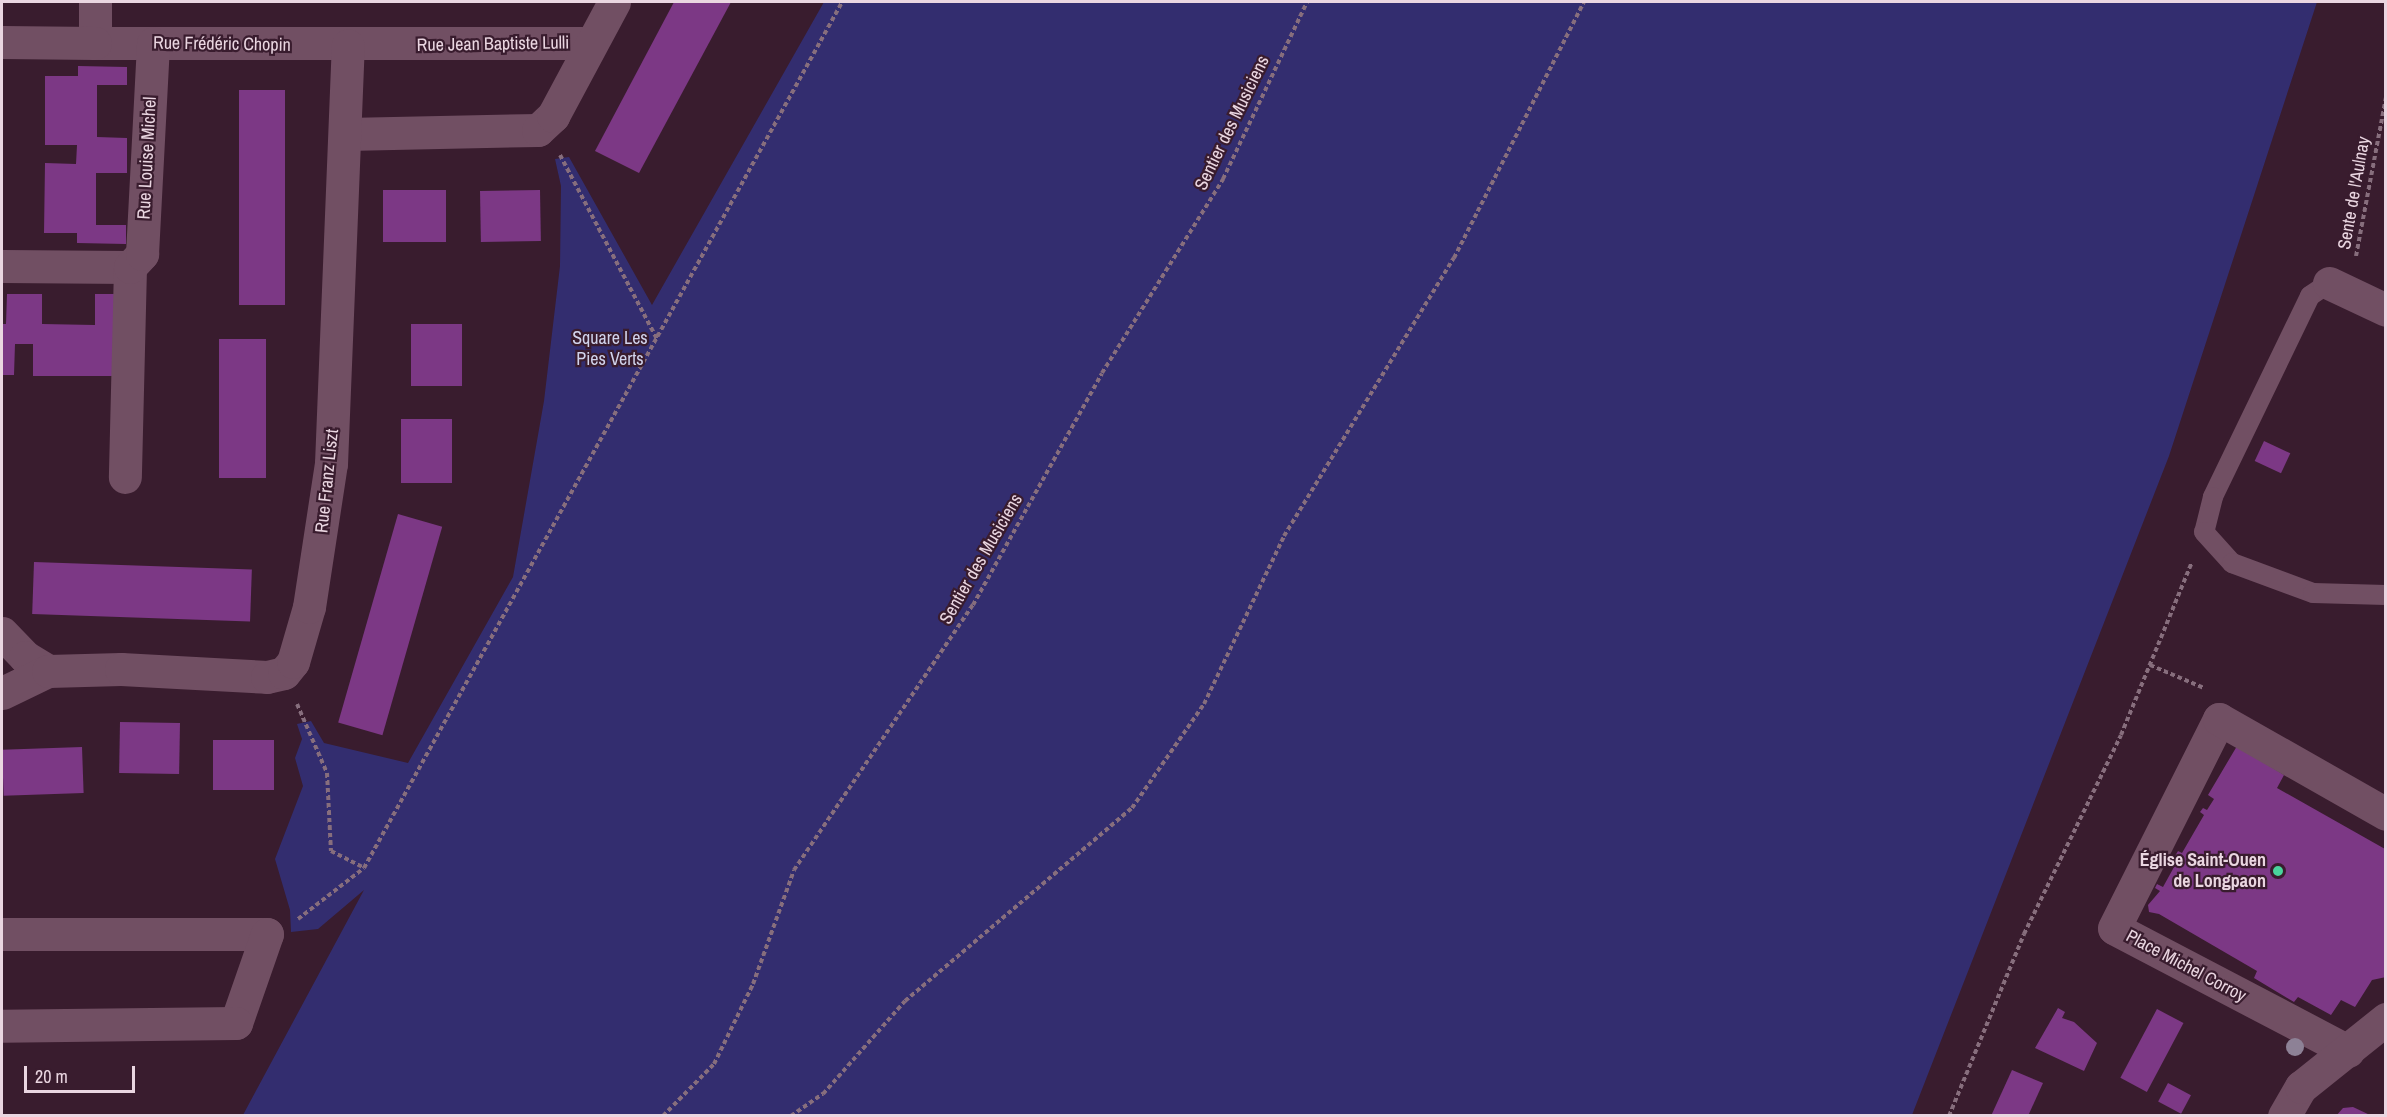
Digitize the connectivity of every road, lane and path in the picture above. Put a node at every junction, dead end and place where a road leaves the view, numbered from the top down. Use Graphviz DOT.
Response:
graph roads {
  1 [pos="95,2"];
  2 [pos="614,2"];
  3 [pos="842,2"];
  4 [pos="1307,2"];
  5 [pos="1584,2"];
  6 [pos="2,42"];
  7 [pos="95,43"];
  8 [pos="153,43"];
  9 [pos="591,43"];
  10 [pos="348,45"];
  11 [pos="2385,97"];
  12 [pos="546,125"];
  13 [pos="346,134"];
  14 [pos="2,266"];
  15 [pos="130,267"];
  16 [pos="2339,288"];
  17 [pos="2385,310"];
  18 [pos="657,339"];
  19 [pos="125,477"];
  20 [pos="2204,532"];
  21 [pos="2385,595"];
  22 [pos="2,633"];
  23 [pos="48,671"];
  24 [pos="284,673"];
  25 [pos="2,693"];
  26 [pos="2385,814"];
  27 [pos="364,868"];
  28 [pos="2,934"];
  29 [pos="267,934"];
  30 [pos="2385,1019"];
  31 [pos="2,1026"];
  32 [pos="2348,1051"];
  33 [pos="663,1116"];
  34 [pos="791,1116"];
  35 [pos="1948,1116"];
  36 [pos="2284,1116"];
  1 -- 7 [label="street"];
  2 -- 9 [label="street, Rue Jean Baptiste Lulli"];
  3 -- 18 [label="path"];
  4 -- 33 [label="path, Sentier des Musiciens"];
  5 -- 34 [label="path"];
  6 -- 7 [label="street, Rue Frédéric Chopin"];
  7 -- 8 [label="street, Rue Frédéric Chopin"];
  8 -- 10 [label="street, Rue Frédéric Chopin"];
  8 -- 15 [label="street, Rue Louise Michel"];
  9 -- 10 [label="street, Rue Jean Baptiste Lulli"];
  9 -- 12 [label="street"];
  10 -- 13 [label="street, Rue Franz Liszt"];
  11 -- 16 [label="path, Sente de l'Aulnay"];
  12 -- 13 [label="street"];
  12 -- 18 [label="path"];
  13 -- 24 [label="street, Rue Franz Liszt"];
  14 -- 15 [label="street"];
  15 -- 19 [label="street, Rue Louise Michel"];
  16 -- 17 [label="street"];
  16 -- 20 [label="lane"];
  18 -- 27 [label="path"];
  20 -- 21 [label="lane"];
  20 -- 35 [label="path"];
  22 -- 23 [label="street"];
  23 -- 24 [label="street"];
  23 -- 25 [label="street"];
  24 -- 27 [label="path"];
  26 -- 32 [label="street, Place Michel Corroy"];
  27 -- 29 [label="path"];
  28 -- 29 [label="street"];
  29 -- 31 [label="street"];
  30 -- 32 [label="street"];
  32 -- 36 [label="street"];
}
